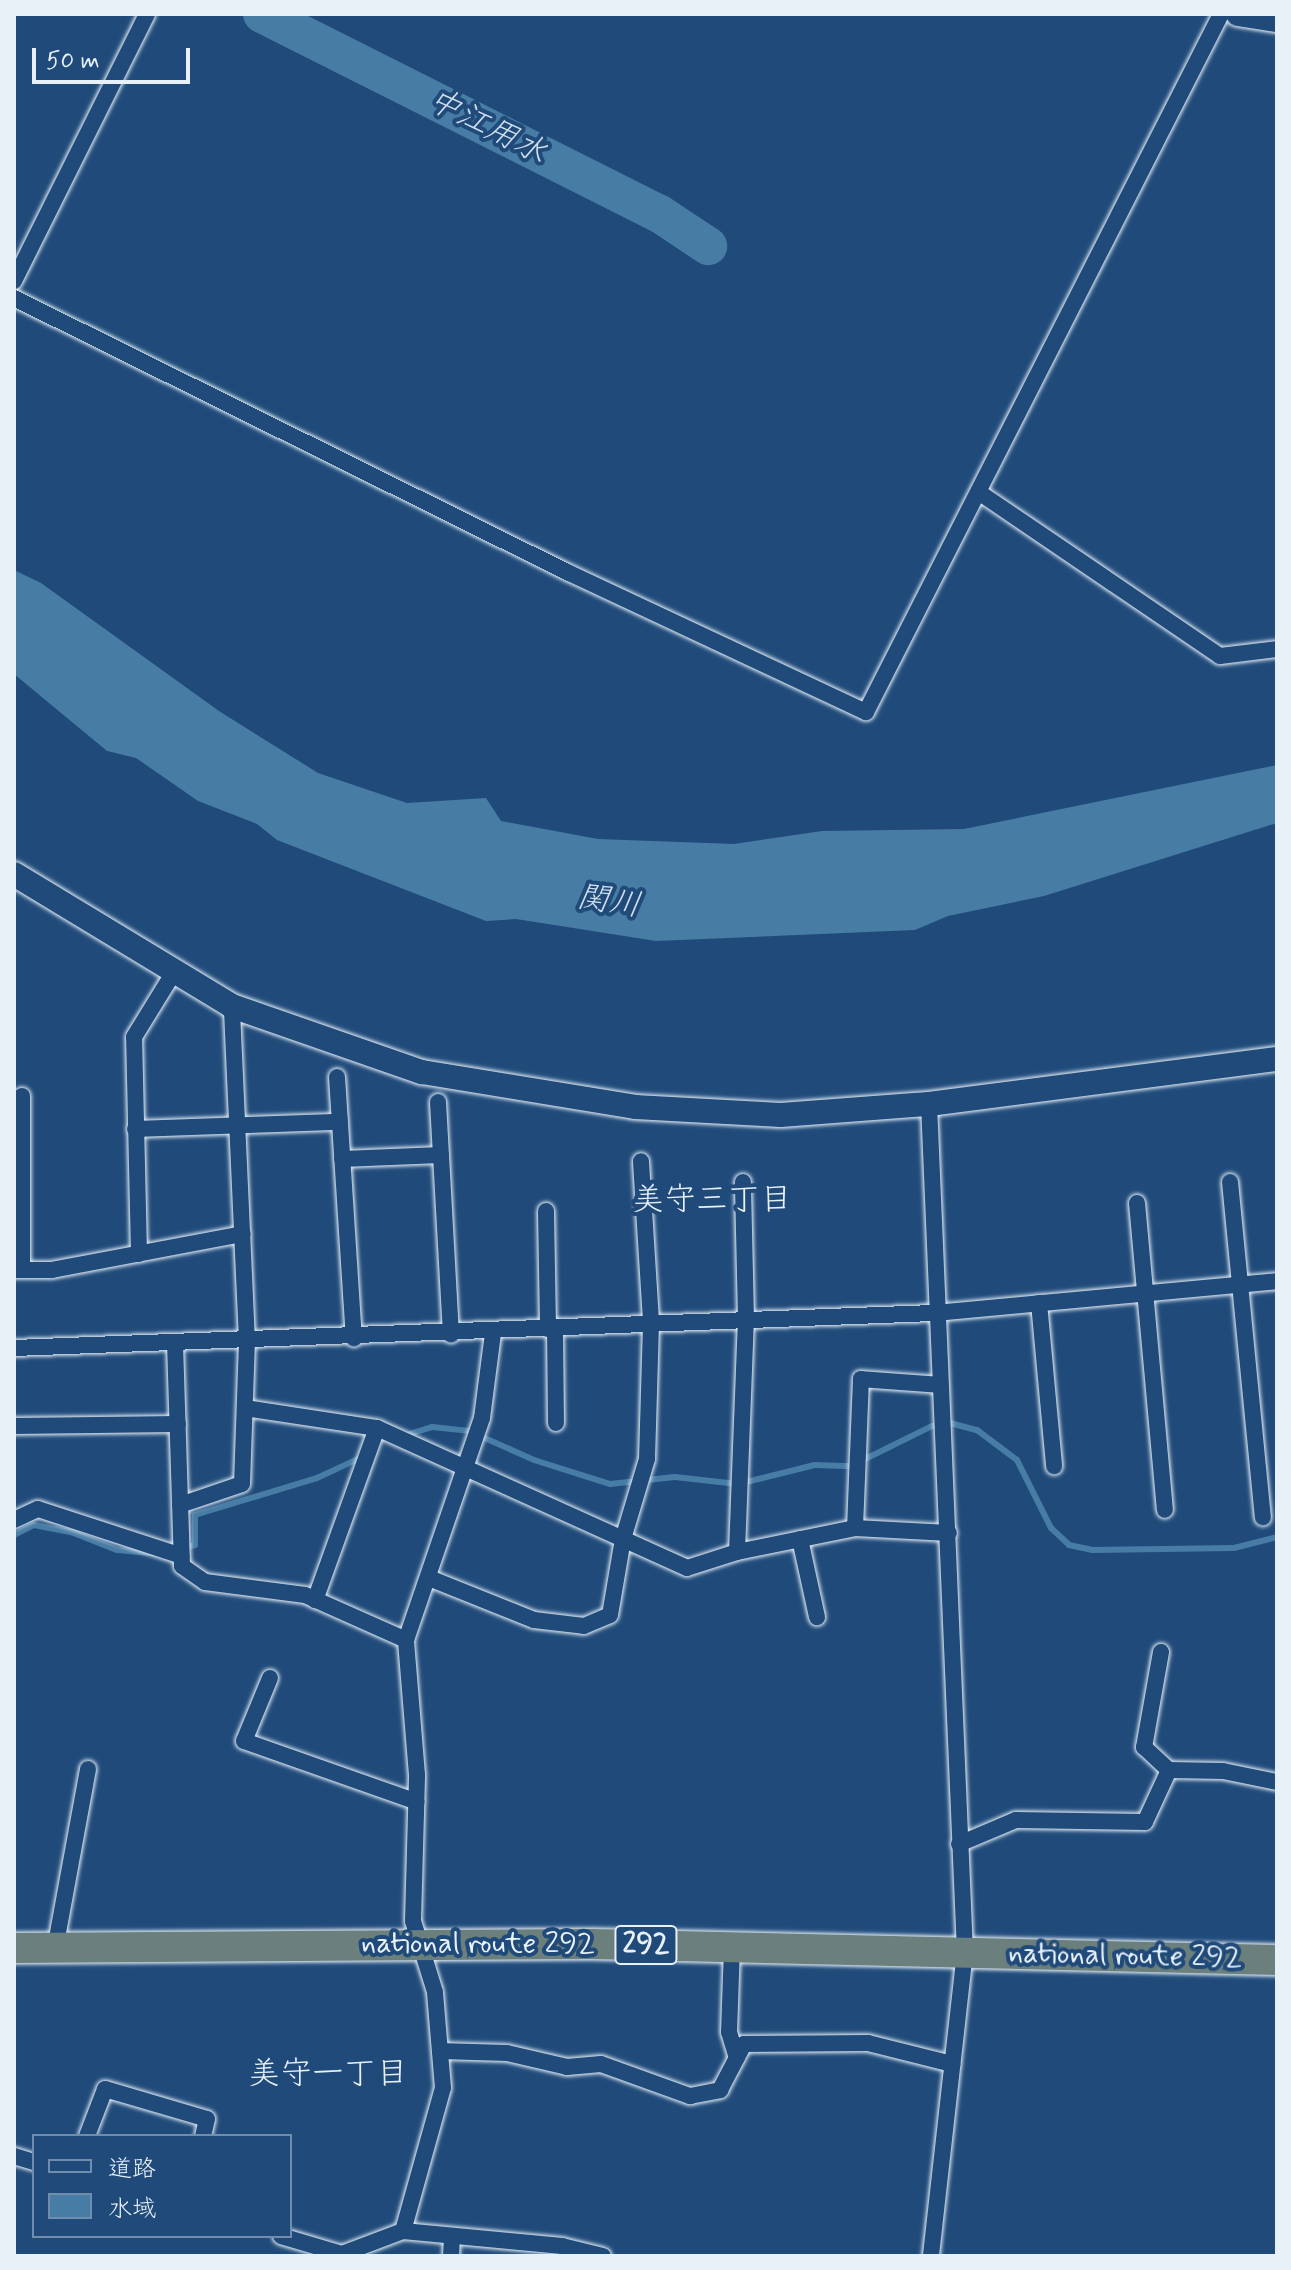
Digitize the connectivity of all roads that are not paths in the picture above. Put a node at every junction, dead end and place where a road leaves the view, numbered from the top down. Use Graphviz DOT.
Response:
graph roads {
  1 [pos="147,14"];
  2 [pos="1221,14"];
  3 [pos="1238,14"];
  4 [pos="1277,20"];
  5 [pos="14,281"];
  6 [pos="14,298"];
  7 [pos="980,493"];
  8 [pos="1277,649"];
  9 [pos="14,874"];
  10 [pos="174,972"];
  11 [pos="232,1006"];
  12 [pos="1277,1059"];
  13 [pos="337,1077"];
  14 [pos="22,1096"];
  15 [pos="438,1102"];
  16 [pos="929,1104"];
  17 [pos="340,1122"];
  18 [pos="238,1123"];
  19 [pos="135,1129"];
  20 [pos="441,1155"];
  21 [pos="342,1159"];
  22 [pos="641,1161"];
  23 [pos="743,1182"];
  24 [pos="1230,1182"];
  25 [pos="1137,1203"];
  26 [pos="546,1211"];
  27 [pos="243,1234"];
  28 [pos="139,1254"];
  29 [pos="18,1270"];
  30 [pos="1277,1281"];
  31 [pos="1243,1284"];
  32 [pos="1146,1293"];
  33 [pos="1039,1303"];
  34 [pos="935,1313"];
  35 [pos="746,1319"];
  36 [pos="651,1321"];
  37 [pos="552,1328"];
  38 [pos="493,1333"];
  39 [pos="451,1335"];
  40 [pos="354,1338"];
  41 [pos="247,1341"];
  42 [pos="175,1343"];
  43 [pos="14,1348"];
  44 [pos="940,1385"];
  45 [pos="245,1408"];
  46 [pos="556,1423"];
  47 [pos="178,1424"];
  48 [pos="14,1426"];
  49 [pos="377,1428"];
  50 [pos="1054,1466"];
  51 [pos="467,1468"];
  52 [pos="180,1505"];
  53 [pos="1165,1510"];
  54 [pos="1263,1517"];
  55 [pos="14,1520"];
  56 [pos="855,1528"];
  57 [pos="949,1533"];
  58 [pos="623,1539"];
  59 [pos="800,1539"];
  60 [pos="737,1552"];
  61 [pos="182,1556"];
  62 [pos="429,1578"];
  63 [pos="315,1600"];
  64 [pos="817,1617"];
  65 [pos="406,1640"];
  66 [pos="1161,1652"];
  67 [pos="270,1678"];
  68 [pos="88,1769"];
  69 [pos="1169,1770"];
  70 [pos="1277,1782"];
  71 [pos="417,1802"];
  72 [pos="959,1844"];
  73 [pos="418,1942"];
  74 [pos="732,1947"];
  75 [pos="14,1948"];
  76 [pos="55,1949"];
  77 [pos="965,1952"];
  78 [pos="1277,1960"];
  79 [pos="440,2051"];
  80 [pos="737,2058"];
  81 [pos="952,2064"];
  82 [pos="88,2134"];
  83 [pos="203,2134"];
  84 [pos="403,2231"];
  85 [pos="452,2236"];
  86 [pos="287,2238"];
  87 [pos="342,2255"];
  88 [pos="451,2256"];
  89 [pos="603,2256"];
  90 [pos="931,2256"];
  1 -- 5 [label="street"];
  2 -- 7 [label="street"];
  3 -- 4 [label="street"];
  6 -- 7 [label="street"];
  7 -- 8 [label="street"];
  9 -- 10 [label="street"];
  10 -- 11 [label="street"];
  10 -- 19 [label="street"];
  11 -- 16 [label="street"];
  11 -- 18 [label="street"];
  12 -- 16 [label="street"];
  13 -- 17 [label="street"];
  14 -- 29 [label="street"];
  15 -- 20 [label="street"];
  16 -- 34 [label="street"];
  17 -- 18 [label="street"];
  17 -- 21 [label="street"];
  18 -- 19 [label="street"];
  18 -- 27 [label="street"];
  19 -- 28 [label="street"];
  20 -- 21 [label="street"];
  20 -- 39 [label="street"];
  21 -- 40 [label="street"];
  22 -- 36 [label="street"];
  23 -- 35 [label="street"];
  24 -- 31 [label="street"];
  25 -- 32 [label="street"];
  26 -- 37 [label="street"];
  27 -- 28 [label="street"];
  27 -- 41 [label="street"];
  28 -- 29 [label="street"];
  30 -- 31 [label="street"];
  31 -- 32 [label="street"];
  31 -- 54 [label="street"];
  32 -- 33 [label="street"];
  32 -- 53 [label="street"];
  33 -- 34 [label="street"];
  33 -- 50 [label="street"];
  34 -- 35 [label="street"];
  34 -- 44 [label="street"];
  35 -- 36 [label="street"];
  35 -- 60 [label="street"];
  36 -- 37 [label="street"];
  36 -- 58 [label="street"];
  37 -- 38 [label="street"];
  37 -- 46 [label="street"];
  38 -- 39 [label="street"];
  38 -- 51 [label="street"];
  39 -- 40 [label="street"];
  40 -- 41 [label="street"];
  41 -- 42 [label="street"];
  41 -- 45 [label="street"];
  42 -- 43 [label="street"];
  42 -- 47 [label="street"];
  44 -- 56 [label="street"];
  44 -- 57 [label="street"];
  45 -- 49 [label="street"];
  45 -- 52 [label="street"];
  47 -- 48 [label="street"];
  47 -- 52 [label="street"];
  49 -- 51 [label="street"];
  49 -- 63 [label="street"];
  51 -- 58 [label="street"];
  51 -- 62 [label="street"];
  52 -- 61 [label="street"];
  55 -- 61 [label="street"];
  56 -- 57 [label="street"];
  56 -- 59 [label="street"];
  57 -- 72 [label="street"];
  58 -- 60 [label="street"];
  58 -- 62 [label="street"];
  59 -- 60 [label="street"];
  59 -- 64 [label="street"];
  61 -- 63 [label="street"];
  62 -- 65 [label="street"];
  63 -- 65 [label="street"];
  65 -- 71 [label="street"];
  66 -- 69 [label="street"];
  67 -- 71 [label="street"];
  68 -- 76 [label="street"];
  69 -- 70 [label="street"];
  69 -- 72 [label="street"];
  71 -- 73 [label="street"];
  72 -- 77 [label="street"];
  73 -- 74 [label="highway, national route 292 / 292"];
  73 -- 76 [label="highway, national route 292 / 292"];
  73 -- 79 [label="street"];
  74 -- 77 [label="highway, national route 292 / 292"];
  74 -- 80 [label="street"];
  75 -- 76 [label="highway, national route 292 / 292"];
  77 -- 78 [label="highway, national route 292 / 292"];
  77 -- 81 [label="street"];
  79 -- 80 [label="street"];
  79 -- 84 [label="street"];
  80 -- 81 [label="street"];
  81 -- 90 [label="street"];
  82 -- 83 [label="street"];
  84 -- 85 [label="street"];
  84 -- 87 [label="street"];
  85 -- 88 [label="street"];
  85 -- 89 [label="street"];
  86 -- 87 [label="street"];
}
